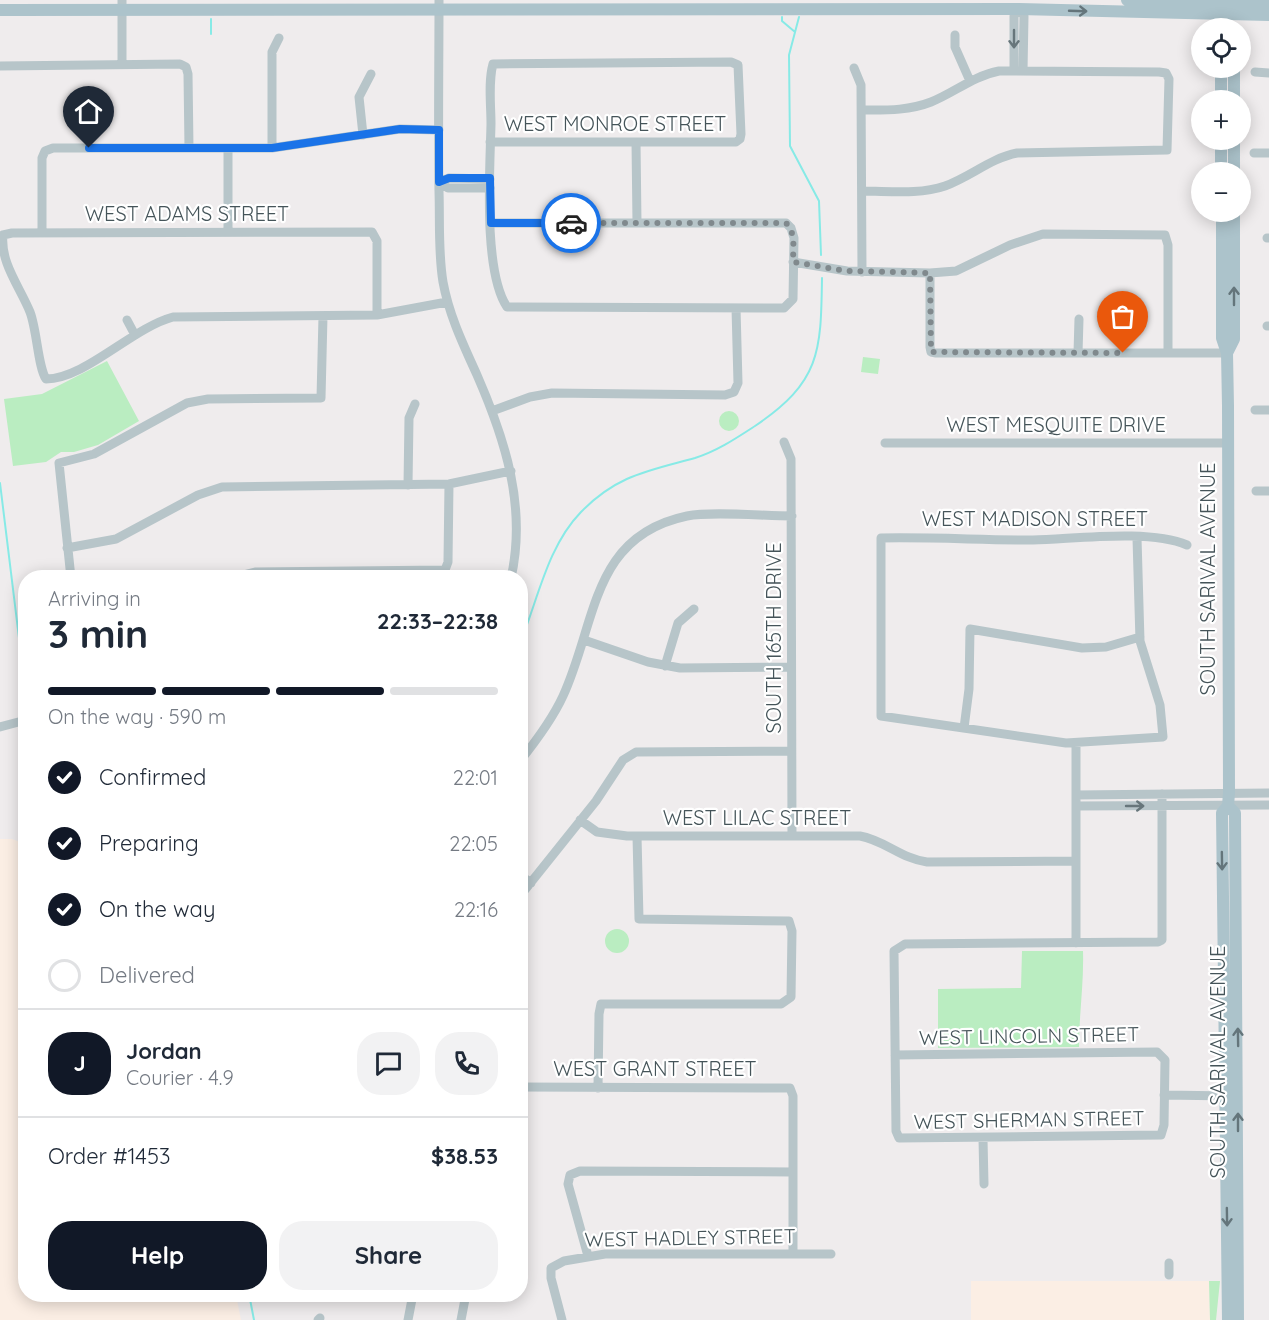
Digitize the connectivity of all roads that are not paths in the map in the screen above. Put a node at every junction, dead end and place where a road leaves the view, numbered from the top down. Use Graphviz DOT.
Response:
graph roads {
  1 [pos="844,0"];
  2 [pos="1127,0"];
  3 [pos="1269,3"];
  4 [pos="439,4"];
  5 [pos="122,5"];
  6 [pos="1019,5"];
  7 [pos="784,9"];
  8 [pos="0,10"];
  9 [pos="1227,11"];
  10 [pos="1269,15"];
  11 [pos="955,35"];
  12 [pos="279,38"];
  13 [pos="122,64"];
  14 [pos="0,66"];
  15 [pos="854,68"];
  16 [pos="1018,70"];
  17 [pos="1255,72"];
  18 [pos="1269,72"];
  19 [pos="371,74"];
  20 [pos="970,81"];
  21 [pos="862,110"];
  22 [pos="439,130"];
  23 [pos="363,135"];
  24 [pos="490,142"];
  25 [pos="636,142"];
  26 [pos="189,148"];
  27 [pos="228,148"];
  28 [pos="272,148"];
  29 [pos="1254,153"];
  30 [pos="1269,153"];
  31 [pos="439,182"];
  32 [pos="490,183"];
  33 [pos="862,191"];
  34 [pos="1222,222"];
  35 [pos="1234,222"];
  36 [pos="491,223"];
  37 [pos="637,223"];
  38 [pos="42,232"];
  39 [pos="228,232"];
  40 [pos="996,252"];
  41 [pos="793,262"];
  42 [pos="1001,262"];
  43 [pos="862,272"];
  44 [pos="930,273"];
  45 [pos="447,302"];
  46 [pos="736,308"];
  47 [pos="377,315"];
  48 [pos="323,316"];
  49 [pos="1079,319"];
  50 [pos="127,320"];
  51 [pos="135,334"];
  52 [pos="1078,353"];
  53 [pos="1168,353"];
  54 [pos="1227,353"];
  55 [pos="415,404"];
  56 [pos="1255,410"];
  57 [pos="1269,410"];
  58 [pos="492,411"];
  59 [pos="783,442"];
  60 [pos="885,443"];
  61 [pos="1227,443"];
  62 [pos="510,471"];
  63 [pos="448,484"];
  64 [pos="408,485"];
  65 [pos="1256,491"];
  66 [pos="1269,491"];
  67 [pos="792,516"];
  68 [pos="1137,538"];
  69 [pos="1187,545"];
  70 [pos="67,548"];
  71 [pos="70,570"];
  72 [pos="445,570"];
  73 [pos="512,570"];
  74 [pos="694,609"];
  75 [pos="1140,637"];
  76 [pos="584,640"];
  77 [pos="666,666"];
  78 [pos="791,667"];
  79 [pos="18,722"];
  80 [pos="0,727"];
  81 [pos="964,728"];
  82 [pos="1076,743"];
  83 [pos="528,751"];
  84 [pos="791,751"];
  85 [pos="1269,793"];
  86 [pos="1162,794"];
  87 [pos="1076,795"];
  88 [pos="1228,799"];
  89 [pos="1076,806"];
  90 [pos="1162,806"];
  91 [pos="1269,806"];
  92 [pos="580,820"];
  93 [pos="637,836"];
  94 [pos="792,836"];
  95 [pos="1076,861"];
  96 [pos="528,881"];
  97 [pos="531,883"];
  98 [pos="528,887"];
  99 [pos="1076,943"];
  100 [pos="895,1055"];
  101 [pos="528,1087"];
  102 [pos="598,1088"];
  103 [pos="1164,1095"];
  104 [pos="1225,1096"];
  105 [pos="1238,1096"];
  106 [pos="983,1139"];
  107 [pos="792,1172"];
  108 [pos="984,1184"];
  109 [pos="793,1254"];
  110 [pos="831,1254"];
  111 [pos="588,1256"];
  112 [pos="1169,1263"];
  113 [pos="1169,1275"];
  114 [pos="411,1302"];
  115 [pos="464,1302"];
  116 [pos="1233,1306"];
  117 [pos="408,1320"];
  118 [pos="461,1320"];
  119 [pos="562,1320"];
  120 [pos="1228,1320"];
  121 [pos="1238,1320"];
  1 -- 7 [label="main road"];
  2 -- 9 [label="main road"];
  3 -- 9 [label="main road"];
  4 -- 5 [label="main road"];
  4 -- 7 [label="main road"];
  4 -- 22 [label="street"];
  5 -- 8 [label="main road"];
  5 -- 13 [label="street"];
  6 -- 7 [label="main road"];
  6 -- 9 [label="main road, one-way"];
  6 -- 16 [label="street"];
  9 -- 10 [label="main road"];
  11 -- 20 [label="street"];
  12 -- 28 [label="street"];
  13 -- 14 [label="street"];
  13 -- 26 [label="street"];
  15 -- 21 [label="street"];
  16 -- 20 [label="street"];
  16 -- 33 [label="street"];
  17 -- 18 [label="street"];
  19 -- 23 [label="street"];
  20 -- 21 [label="street"];
  21 -- 33 [label="street"];
  22 -- 23 [label="street"];
  22 -- 31 [label="street"];
  23 -- 28 [label="street"];
  24 -- 25 [label="street, WEST MONROE STREET"];
  24 -- 25 [label="street, WEST MONROE STREET"];
  24 -- 32 [label="street"];
  25 -- 37 [label="street"];
  26 -- 27 [label="street"];
  26 -- 38 [label="street"];
  27 -- 28 [label="street"];
  27 -- 39 [label="street"];
  29 -- 30 [label="street"];
  31 -- 32 [label="street"];
  31 -- 45 [label="street"];
  32 -- 36 [label="street"];
  33 -- 43 [label="street"];
  34 -- 54 [label="main road, SOUTH SARIVAL AVENUE"];
  54 -- 35 [label="main road, SOUTH SARIVAL AVENUE, one-way"];
  36 -- 37 [label="street"];
  36 -- 46 [label="street"];
  37 -- 41 [label="street"];
  38 -- 39 [label="street, WEST ADAMS STREET"];
  38 -- 51 [label="street, WEST ADAMS STREET"];
  39 -- 47 [label="street, WEST ADAMS STREET"];
  40 -- 42 [label="street"];
  40 -- 44 [label="street"];
  40 -- 53 [label="street"];
  41 -- 43 [label="street"];
  41 -- 46 [label="street"];
  43 -- 44 [label="street"];
  44 -- 52 [label="street"];
  45 -- 47 [label="street"];
  45 -- 58 [label="street"];
  46 -- 58 [label="street"];
  47 -- 48 [label="street"];
  48 -- 51 [label="street"];
  48 -- 70 [label="street"];
  49 -- 52 [label="street"];
  50 -- 51 [label="street"];
  52 -- 53 [label="street"];
  53 -- 54 [label="street"];
  54 -- 61 [label="main road, SOUTH SARIVAL AVENUE"];
  55 -- 64 [label="street"];
  56 -- 57 [label="street"];
  58 -- 62 [label="street"];
  59 -- 67 [label="street, SOUTH 165TH DRIVE"];
  60 -- 61 [label="street, WEST MESQUITE DRIVE"];
  61 -- 88 [label="main road, SOUTH SARIVAL AVENUE"];
  62 -- 63 [label="street"];
  62 -- 73 [label="street"];
  63 -- 64 [label="street"];
  63 -- 72 [label="street"];
  64 -- 70 [label="street"];
  65 -- 66 [label="street"];
  67 -- 76 [label="street"];
  67 -- 78 [label="street, SOUTH 165TH DRIVE"];
  68 -- 69 [label="street, WEST MADISON STREET"];
  68 -- 75 [label="street"];
  68 -- 81 [label="street, WEST MADISON STREET"];
  70 -- 71 [label="street"];
  74 -- 77 [label="street"];
  75 -- 81 [label="street"];
  75 -- 82 [label="street"];
  76 -- 77 [label="street"];
  76 -- 83 [label="street"];
  77 -- 78 [label="street"];
  78 -- 84 [label="street, SOUTH 165TH DRIVE"];
  79 -- 80 [label="street"];
  81 -- 82 [label="street"];
  82 -- 87 [label="street"];
  84 -- 92 [label="street"];
  84 -- 94 [label="street, SOUTH 165TH DRIVE"];
  85 -- 88 [label="street"];
  86 -- 87 [label="street"];
  86 -- 88 [label="street"];
  86 -- 90 [label="street"];
  87 -- 89 [label="street"];
  88 -- 90 [label="street"];
  88 -- 91 [label="street"];
  88 -- 104 [label="main road, SOUTH SARIVAL AVENUE, one-way"];
  105 -- 88 [label="main road, SOUTH SARIVAL AVENUE, one-way"];
  89 -- 90 [label="street, one-way"];
  89 -- 95 [label="street"];
  90 -- 99 [label="street"];
  92 -- 93 [label="street, WEST LILAC STREET"];
  92 -- 97 [label="street"];
  93 -- 94 [label="street, WEST LILAC STREET"];
  93 -- 102 [label="street"];
  94 -- 95 [label="street, WEST LILAC STREET"];
  95 -- 99 [label="street"];
  96 -- 97 [label="street"];
  97 -- 98 [label="street"];
  99 -- 100 [label="street"];
  100 -- 103 [label="street, WEST LINCOLN STREET"];
  100 -- 106 [label="street, WEST SHERMAN STREET"];
  101 -- 102 [label="street, WEST GRANT STREET"];
  102 -- 107 [label="street, WEST GRANT STREET"];
  103 -- 104 [label="street"];
  103 -- 106 [label="street, WEST SHERMAN STREET"];
  104 -- 105 [label="street"];
  104 -- 116 [label="main road, SOUTH SARIVAL AVENUE, one-way"];
  116 -- 105 [label="main road, SOUTH SARIVAL AVENUE, one-way"];
  106 -- 108 [label="street"];
  107 -- 109 [label="street"];
  107 -- 111 [label="street"];
  109 -- 110 [label="street, WEST HADLEY STREET"];
  109 -- 111 [label="street, WEST HADLEY STREET"];
  111 -- 119 [label="street, WEST HADLEY STREET"];
  112 -- 113 [label="street"];
  114 -- 117 [label="street"];
  115 -- 118 [label="street"];
  116 -- 120 [label="main road, SOUTH SARIVAL AVENUE"];
  116 -- 121 [label="main road, SOUTH SARIVAL AVENUE"];
}
